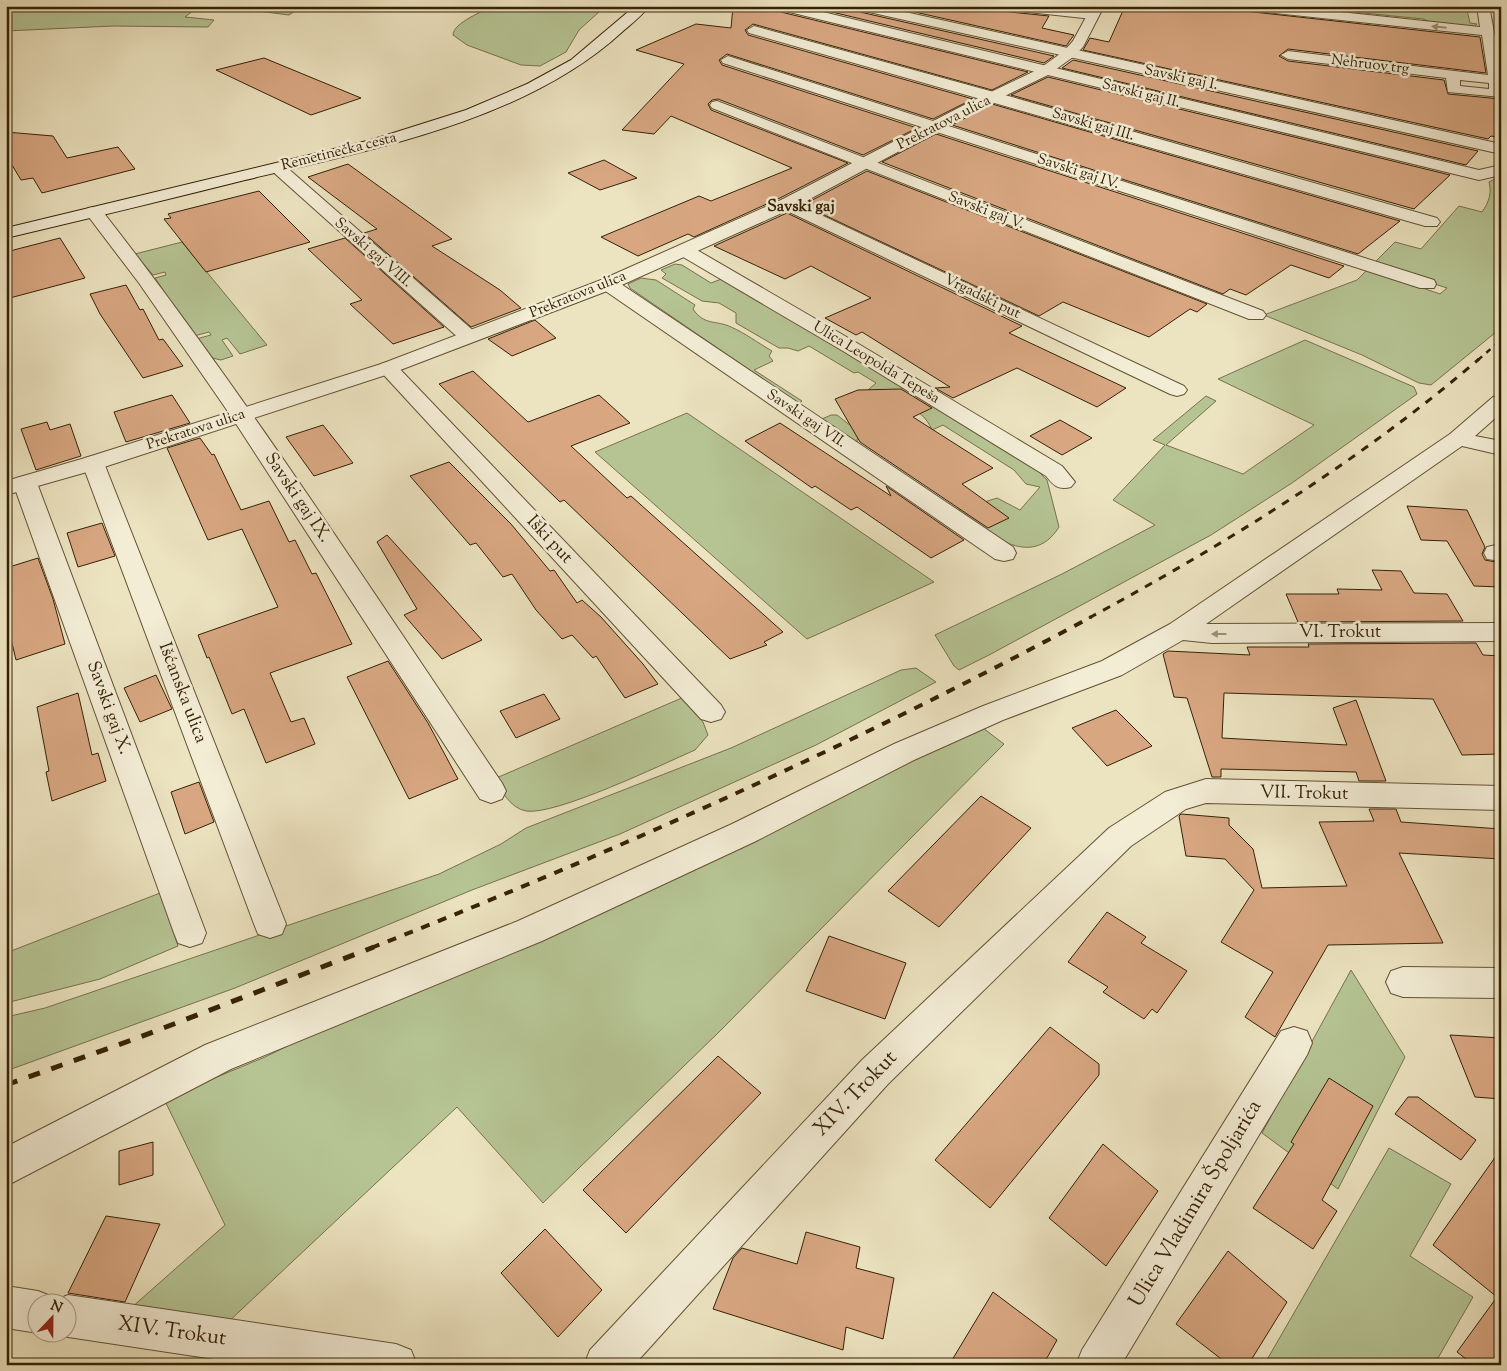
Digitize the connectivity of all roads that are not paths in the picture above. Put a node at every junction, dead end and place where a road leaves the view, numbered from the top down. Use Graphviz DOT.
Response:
graph roads {
  1 [pos="643,6"];
  2 [pos="781,6"];
  3 [pos="860,6"];
  4 [pos="1010,6"];
  5 [pos="1246,6"];
  6 [pos="1483,6"];
  7 [pos="1266,7"];
  8 [pos="1095,11"];
  9 [pos="754,30"];
  10 [pos="1488,32"];
  11 [pos="1069,53"];
  12 [pos="1288,56"];
  13 [pos="728,60"];
  14 [pos="1043,70"];
  15 [pos="994,97"];
  16 [pos="717,105"];
  17 [pos="935,126"];
  18 [pos="1501,149"];
  19 [pos="865,164"];
  20 [pos="278,168"];
  21 [pos="1501,170"];
  22 [pos="787,204"];
  23 [pos="94,212"];
  24 [pos="1431,222"];
  25 [pos="6,233"];
  26 [pos="684,250"];
  27 [pos="608,284"];
  28 [pos="1427,284"];
  29 [pos="1256,315"];
  30 [pos="469,337"];
  31 [pos="388,368"];
  32 [pos="1177,390"];
  33 [pos="1501,402"];
  34 [pos="242,416"];
  35 [pos="1458,439"];
  36 [pos="1501,448"];
  37 [pos="93,463"];
  38 [pos="1064,482"];
  39 [pos="16,486"];
  40 [pos="1004,553"];
  41 [pos="1179,630"];
  42 [pos="1501,632"];
  43 [pos="711,712"];
  44 [pos="491,791"];
  45 [pos="1501,798"];
  46 [pos="1120,837"];
  47 [pos="270,924"];
  48 [pos="190,933"];
  49 [pos="1403,982"];
  50 [pos="1501,983"];
  51 [pos="1294,1043"];
  52 [pos="6,1167"];
  53 [pos="6,1308"];
  54 [pos="28,1311"];
  55 [pos="78,1317"];
  56 [pos="396,1365"];
  57 [pos="605,1365"];
  58 [pos="1097,1365"];
  1 -- 20 [label="street, Remetinečka cesta"];
  2 -- 14 [label="street, Savski gaj II."];
  3 -- 11 [label="street, Savski gaj I."];
  4 -- 8 [label="street"];
  5 -- 7 [label="street"];
  6 -- 10 [label="street, Nehruov trg"];
  10 -- 7 [label="street, one-way"];
  8 -- 11 [label="street, Prekratova ulica"];
  9 -- 15 [label="street, Savski gaj III."];
  10 -- 12 [label="street, Nehruov trg"];
  11 -- 14 [label="street, Prekratova ulica"];
  11 -- 18 [label="street, Savski gaj I."];
  13 -- 17 [label="street, Savski gaj IV."];
  14 -- 15 [label="street, Prekratova ulica"];
  14 -- 21 [label="street, Savski gaj II."];
  15 -- 17 [label="street, Prekratova ulica"];
  15 -- 24 [label="street, Savski gaj III."];
  16 -- 19 [label="street, Savski gaj V."];
  17 -- 19 [label="street, Prekratova ulica"];
  17 -- 28 [label="street, Savski gaj IV."];
  19 -- 22 [label="street, Prekratova ulica"];
  19 -- 29 [label="street, Savski gaj V."];
  20 -- 23 [label="street, Remetinečka cesta"];
  20 -- 30 [label="street, Savski gaj VIII."];
  22 -- 26 [label="street, Prekratova ulica"];
  22 -- 32 [label="street, Vrgadski put"];
  23 -- 25 [label="street, Remetinečka cesta"];
  23 -- 34 [label="street, Savski gaj IX."];
  26 -- 27 [label="street, Prekratova ulica"];
  26 -- 38 [label="street, Ulica Leopolda Tepeša"];
  27 -- 30 [label="street, Prekratova ulica"];
  27 -- 40 [label="street, Savski gaj VII."];
  30 -- 31 [label="street, Prekratova ulica"];
  31 -- 34 [label="street, Prekratova ulica"];
  31 -- 43 [label="street, Iški put"];
  33 -- 35 [label="street"];
  34 -- 37 [label="street, Prekratova ulica"];
  34 -- 44 [label="street, Savski gaj IX."];
  35 -- 36 [label="street"];
  35 -- 41 [label="street"];
  37 -- 39 [label="street, Prekratova ulica"];
  37 -- 47 [label="street, Išćanska ulica"];
  39 -- 48 [label="street, Savski gaj X."];
  42 -- 41 [label="street, VI. Trokut, one-way"];
  41 -- 52 [label="street"];
  45 -- 46 [label="street, VII. Trokut"];
  46 -- 57 [label="street, XIV. Trokut"];
  49 -- 50 [label="street"];
  51 -- 58 [label="street, Ulica Vladimira Špoljarića"];
  53 -- 54 [label="street"];
  55 -- 56 [label="street, XIV. Trokut"];
}
